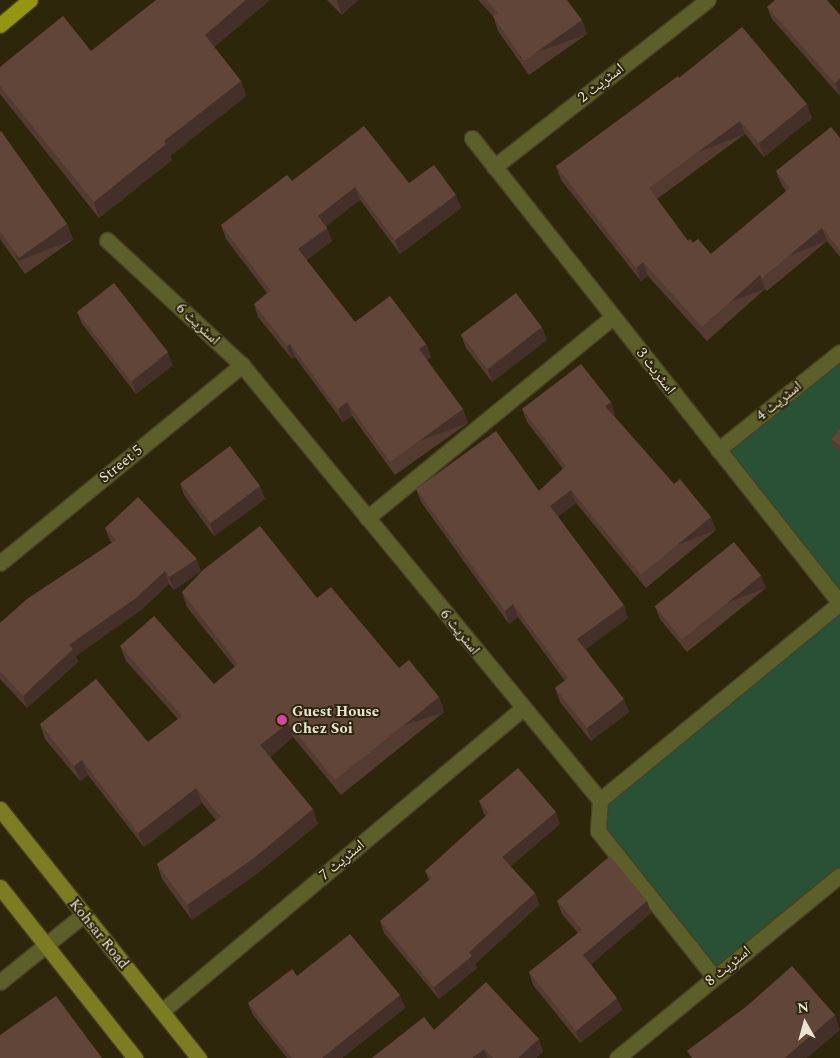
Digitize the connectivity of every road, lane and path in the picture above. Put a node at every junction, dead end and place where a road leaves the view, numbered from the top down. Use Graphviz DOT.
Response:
graph roads {
  1 [pos="30,0"];
  2 [pos="708,0"];
  3 [pos="0,25"];
  4 [pos="472,138"];
  5 [pos="494,166"];
  6 [pos="107,240"];
  7 [pos="613,317"];
  8 [pos="840,352"];
  9 [pos="242,365"];
  10 [pos="718,450"];
  11 [pos="367,518"];
  12 [pos="0,563"];
  13 [pos="840,603"];
  14 [pos="522,709"];
  15 [pos="600,800"];
  16 [pos="0,809"];
  17 [pos="840,876"];
  18 [pos="0,886"];
  19 [pos="83,915"];
  20 [pos="46,945"];
  21 [pos="714,977"];
  22 [pos="0,982"];
  23 [pos="162,1011"];
  24 [pos="135,1058"];
  25 [pos="199,1058"];
  26 [pos="617,1058"];
  1 -- 3 [label="main road"];
  2 -- 5 [label="street, اسٹریٹ 2"];
  4 -- 5 [label="street, اسٹریٹ 3"];
  5 -- 7 [label="street, اسٹریٹ 3"];
  6 -- 9 [label="street, اسٹریٹ 6"];
  7 -- 10 [label="street, اسٹریٹ 3"];
  7 -- 11 [label="street"];
  8 -- 10 [label="street, اسٹریٹ 4"];
  9 -- 11 [label="street, اسٹریٹ 6"];
  9 -- 12 [label="street, Street 5"];
  10 -- 13 [label="street, اسٹریٹ 3"];
  11 -- 14 [label="street, اسٹریٹ 6"];
  13 -- 15 [label="street"];
  14 -- 15 [label="street, اسٹریٹ 6"];
  14 -- 23 [label="street, اسٹریٹ 7"];
  15 -- 21 [label="street"];
  16 -- 19 [label="street, Kohsar Road"];
  17 -- 21 [label="street, اسٹریٹ 8"];
  18 -- 20 [label="street"];
  19 -- 20 [label="street"];
  19 -- 23 [label="street, Kohsar Road"];
  20 -- 22 [label="street"];
  20 -- 24 [label="street"];
  21 -- 26 [label="street, اسٹریٹ 8"];
  23 -- 25 [label="street, Kohsar Road"];
}
